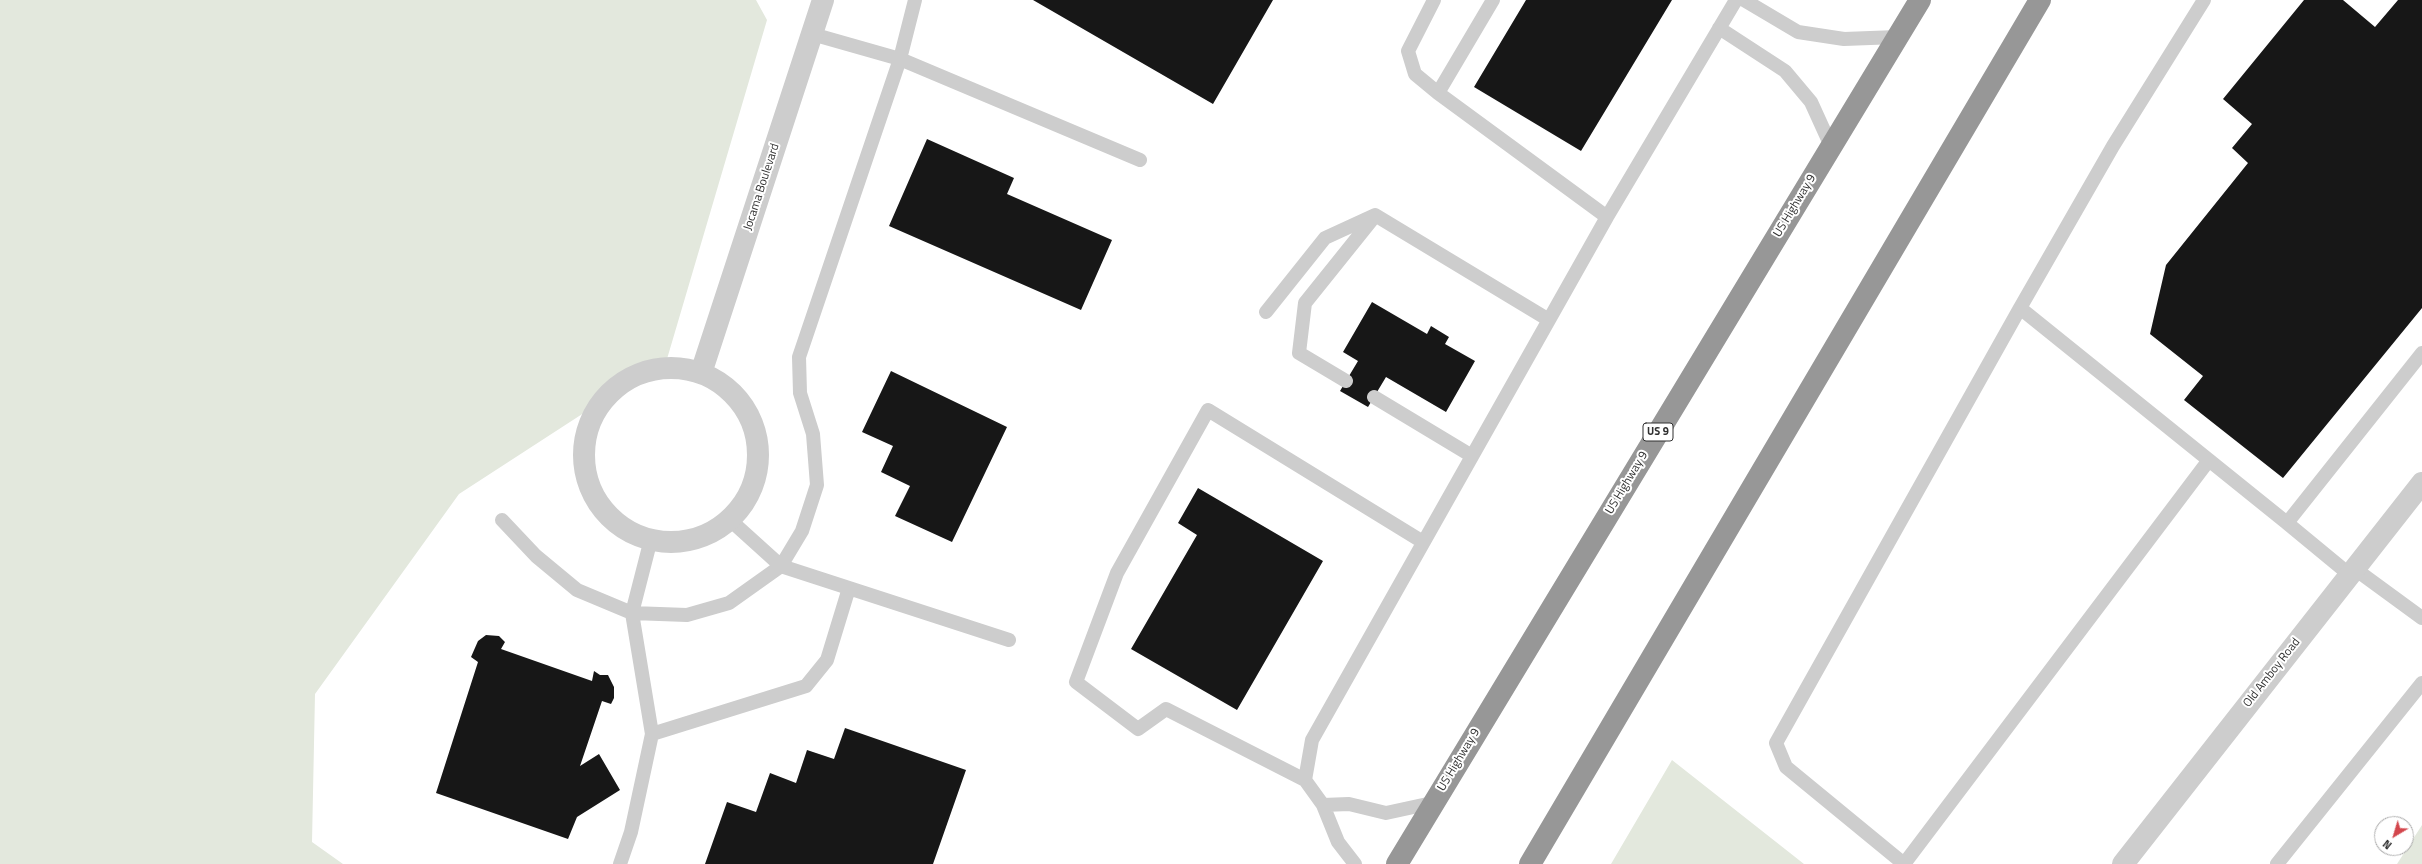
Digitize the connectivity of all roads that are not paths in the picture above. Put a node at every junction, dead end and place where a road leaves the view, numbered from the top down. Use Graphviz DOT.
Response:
graph roads {
  1 [pos="823,0"];
  2 [pos="915,0"];
  3 [pos="1434,0"];
  4 [pos="1493,0"];
  5 [pos="1736,0"];
  6 [pos="1744,0"];
  7 [pos="1920,0"];
  8 [pos="2040,0"];
  9 [pos="2204,0"];
  10 [pos="1719,28"];
  11 [pos="812,34"];
  12 [pos="1897,37"];
  13 [pos="900,59"];
  14 [pos="1438,94"];
  15 [pos="1831,146"];
  16 [pos="1140,160"];
  17 [pos="1376,215"];
  18 [pos="1607,217"];
  19 [pos="2020,308"];
  20 [pos="1266,312"];
  21 [pos="1548,320"];
  22 [pos="2422,353"];
  23 [pos="701,373"];
  24 [pos="1346,381"];
  25 [pos="1374,397"];
  26 [pos="1472,456"];
  27 [pos="2209,460"];
  28 [pos="2422,483"];
  29 [pos="729,519"];
  30 [pos="502,520"];
  31 [pos="2287,523"];
  32 [pos="651,539"];
  33 [pos="1423,542"];
  34 [pos="781,566"];
  35 [pos="2352,572"];
  36 [pos="849,588"];
  37 [pos="632,613"];
  38 [pos="2422,618"];
  39 [pos="1009,640"];
  40 [pos="2422,683"];
  41 [pos="652,734"];
  42 [pos="1305,780"];
  43 [pos="1432,804"];
  44 [pos="1323,805"];
  45 [pos="620,864"];
  46 [pos="1355,864"];
  47 [pos="1397,864"];
  48 [pos="1530,864"];
  49 [pos="1904,864"];
  50 [pos="2122,864"];
  51 [pos="2277,864"];
  1 -- 11 [label="street, Jocama Boulevard"];
  2 -- 13 [label="lane"];
  3 -- 14 [label="lane"];
  4 -- 14 [label="lane"];
  5 -- 10 [label="lane"];
  6 -- 12 [label="lane"];
  7 -- 12 [label="highway, US Highway 9 / US 9"];
  8 -- 48 [label="highway"];
  9 -- 19 [label="lane"];
  10 -- 15 [label="lane"];
  10 -- 18 [label="lane"];
  11 -- 13 [label="lane"];
  11 -- 23 [label="street, Jocama Boulevard"];
  12 -- 15 [label="highway, US Highway 9 / US 9"];
  13 -- 16 [label="lane"];
  13 -- 34 [label="lane"];
  14 -- 18 [label="lane"];
  15 -- 43 [label="highway, US Highway 9 / US 9"];
  17 -- 20 [label="lane"];
  17 -- 21 [label="lane"];
  17 -- 24 [label="lane"];
  18 -- 21 [label="lane"];
  19 -- 27 [label="lane"];
  19 -- 49 [label="lane"];
  21 -- 26 [label="lane"];
  22 -- 31 [label="lane"];
  23 -- 29 [label="street"];
  23 -- 32 [label="street"];
  25 -- 26 [label="lane"];
  26 -- 33 [label="lane"];
  27 -- 31 [label="lane"];
  27 -- 49 [label="lane"];
  28 -- 35 [label="street, Old Amboy Road"];
  29 -- 32 [label="street"];
  29 -- 34 [label="lane"];
  30 -- 37 [label="lane"];
  31 -- 35 [label="lane"];
  32 -- 37 [label="lane"];
  33 -- 42 [label="lane"];
  33 -- 42 [label="lane"];
  34 -- 36 [label="lane"];
  34 -- 37 [label="lane"];
  35 -- 38 [label="lane"];
  35 -- 50 [label="street, Old Amboy Road"];
  36 -- 39 [label="lane"];
  36 -- 41 [label="lane"];
  37 -- 41 [label="lane"];
  40 -- 51 [label="lane"];
  41 -- 45 [label="lane"];
  42 -- 44 [label="lane"];
  43 -- 44 [label="lane"];
  43 -- 47 [label="highway, US Highway 9 / US 9"];
  44 -- 46 [label="lane"];
}
